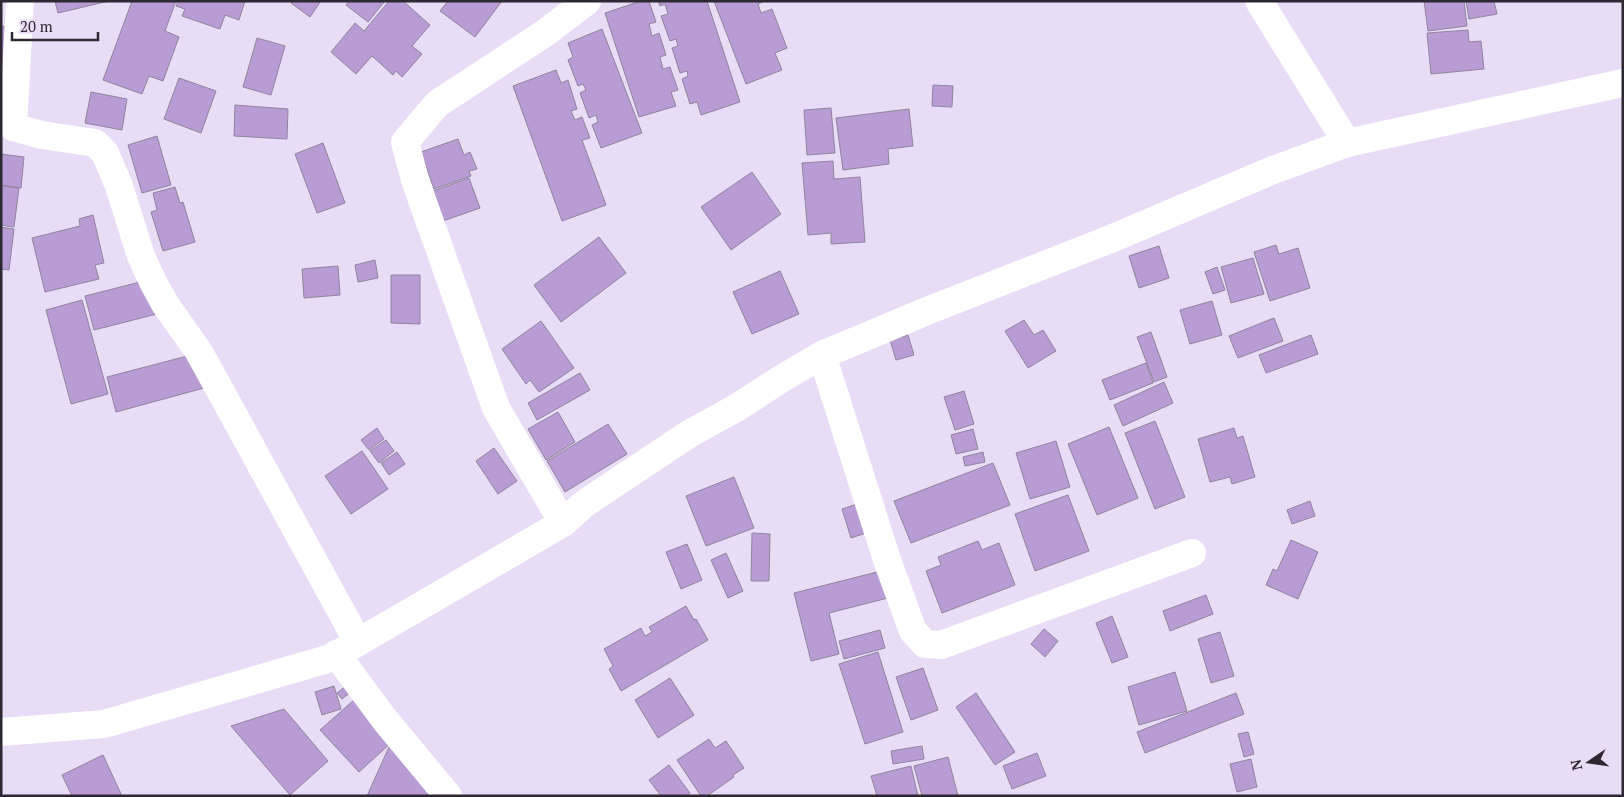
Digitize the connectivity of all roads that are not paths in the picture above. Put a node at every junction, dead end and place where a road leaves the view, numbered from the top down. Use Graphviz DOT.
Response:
graph roads {
  1 [pos="20,1"];
  2 [pos="587,1"];
  3 [pos="1259,1"];
  4 [pos="1623,83"];
  5 [pos="7,127"];
  6 [pos="1347,143"];
  7 [pos="822,355"];
  8 [pos="563,522"];
  9 [pos="1192,553"];
  10 [pos="347,648"];
  11 [pos="1,732"];
  12 [pos="448,796"];
  1 -- 5 [label="street"];
  2 -- 8 [label="street"];
  3 -- 6 [label="street"];
  4 -- 6 [label="street"];
  5 -- 10 [label="street"];
  6 -- 7 [label="street"];
  7 -- 8 [label="street"];
  7 -- 9 [label="street"];
  8 -- 10 [label="street"];
  10 -- 11 [label="street"];
  10 -- 12 [label="street"];
}
